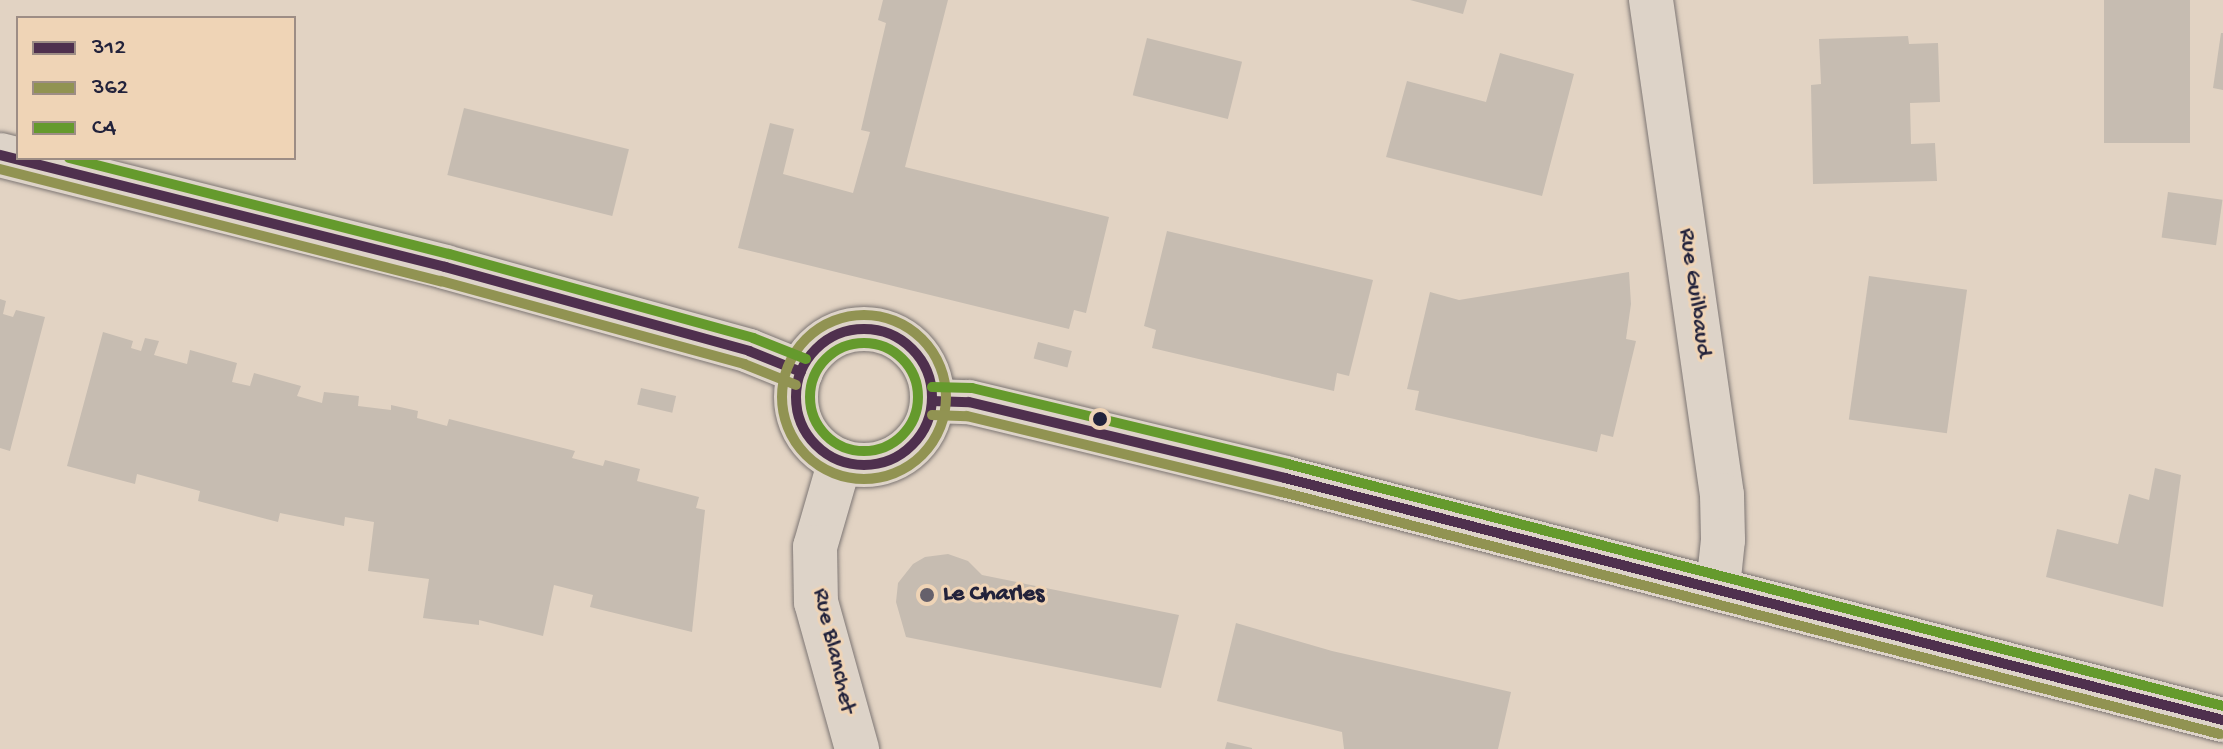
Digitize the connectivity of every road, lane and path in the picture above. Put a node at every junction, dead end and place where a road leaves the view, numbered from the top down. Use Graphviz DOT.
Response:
graph roads {
  1 [pos="1651,0"];
  2 [pos="20,160"];
  3 [pos="801,372"];
  4 [pos="932,401"];
  5 [pos="840,461"];
  6 [pos="1718,587"];
  7 [pos="2223,720"];
  8 [pos="857,749"];
  1 -- 6 [label="main road, Rue Guilbaud"];
  2 -- 3 [label="main road"];
  3 -- 4 [label="main road"];
  3 -- 5 [label="main road"];
  4 -- 5 [label="main road"];
  4 -- 6 [label="main road"];
  5 -- 8 [label="main road, Rue Blanchet"];
  6 -- 7 [label="main road"];
}
